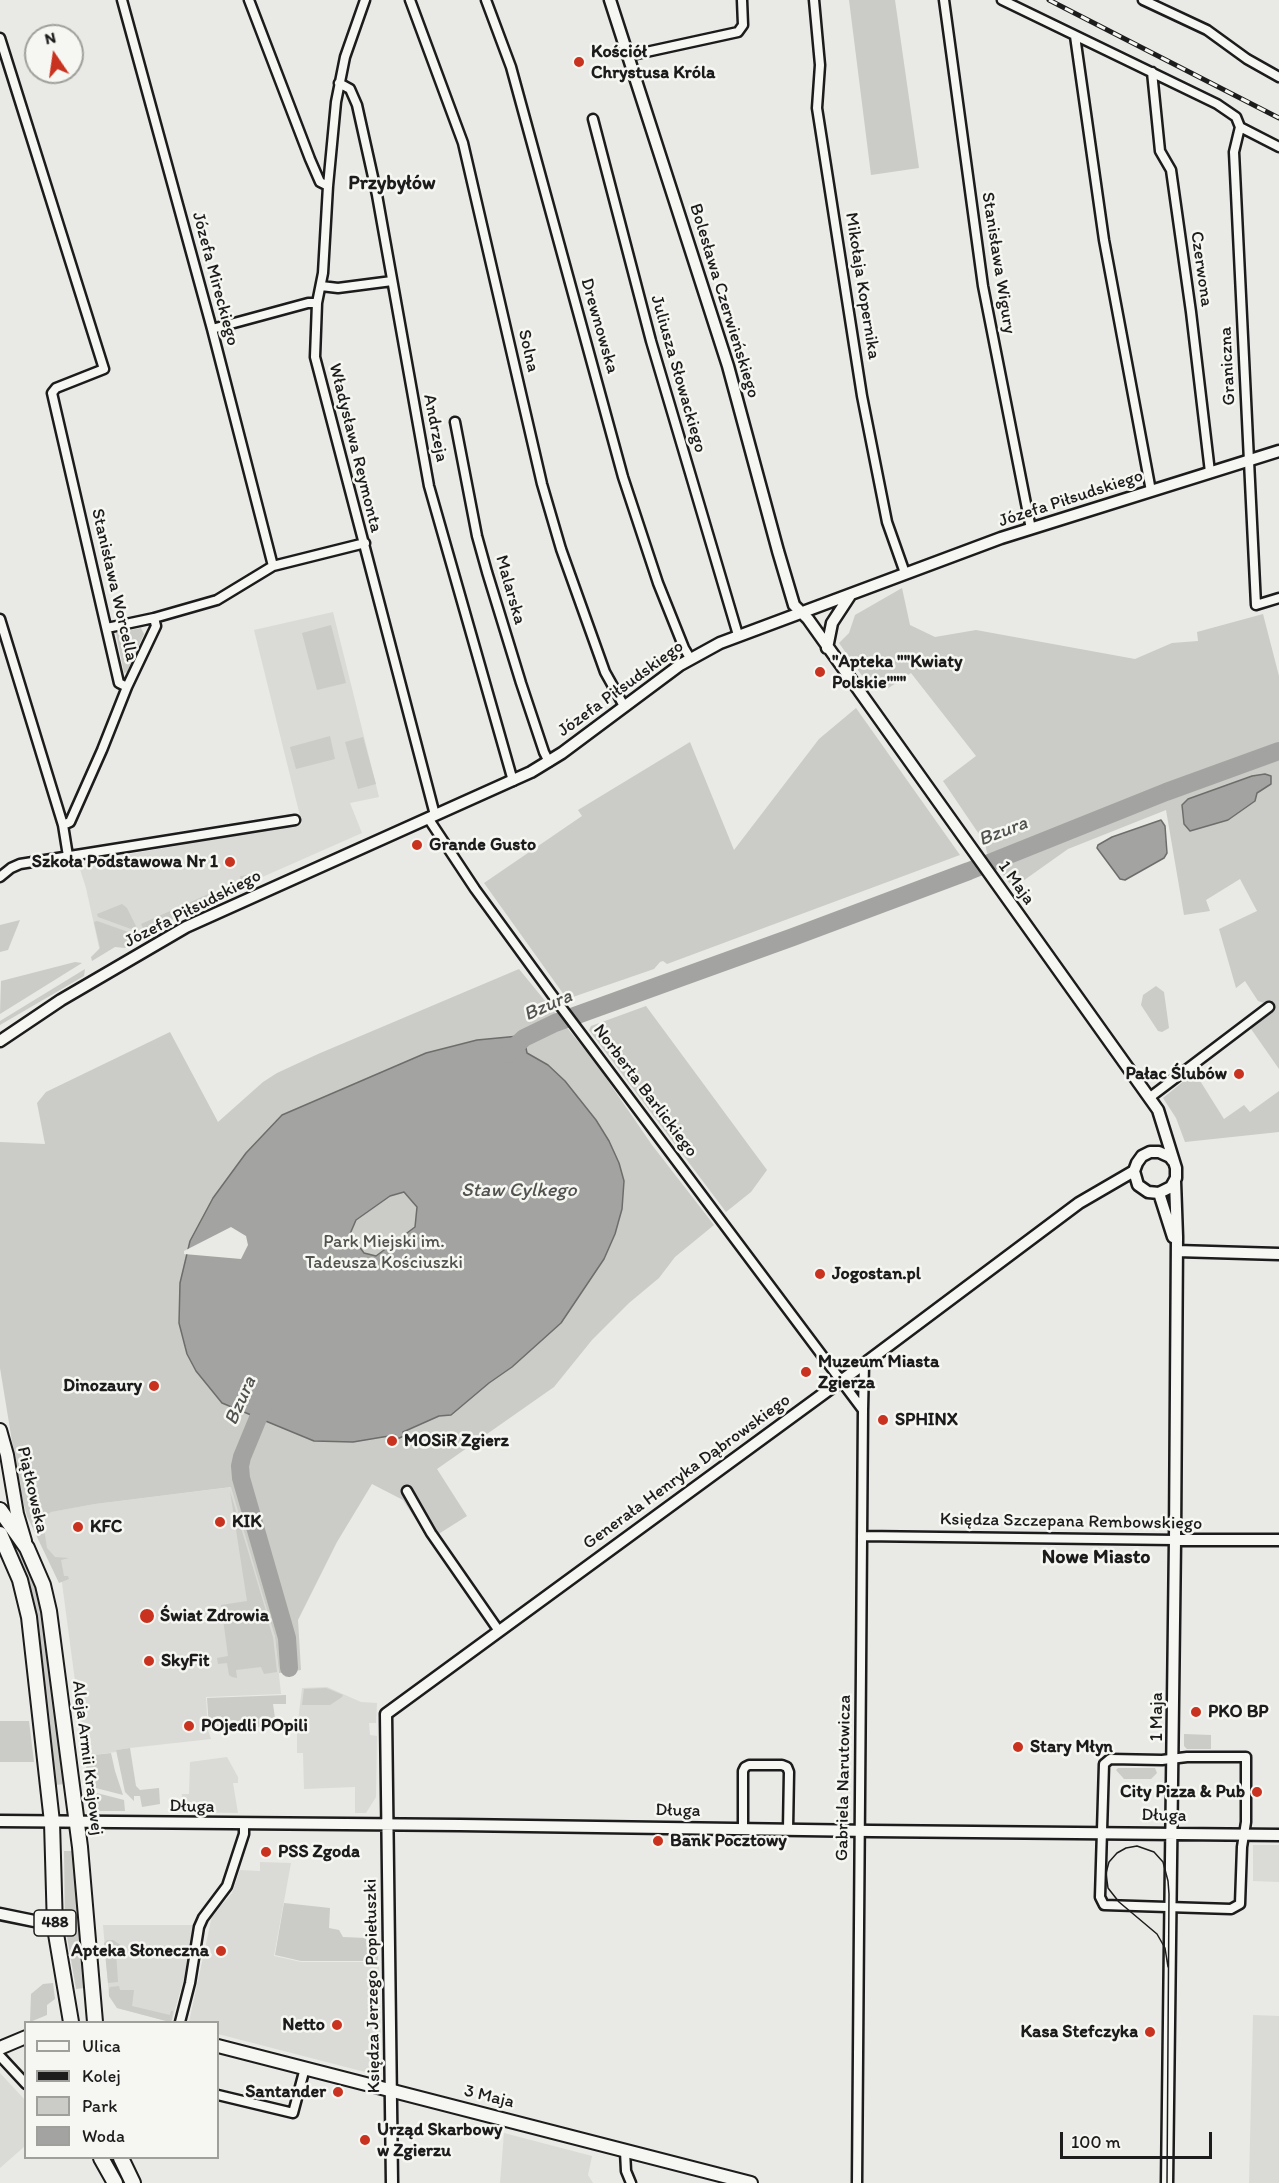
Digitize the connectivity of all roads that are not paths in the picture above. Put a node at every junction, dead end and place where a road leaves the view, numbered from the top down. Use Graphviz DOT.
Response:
graph roads {
  1 [pos="122,0"];
  2 [pos="249,0"];
  3 [pos="365,0"];
  4 [pos="410,0"];
  5 [pos="486,0"];
  6 [pos="610,0"];
  7 [pos="742,0"];
  8 [pos="814,0"];
  9 [pos="944,0"];
  10 [pos="1002,0"];
  11 [pos="1143,0"];
  12 [pos="1075,36"];
  13 [pos="0,38"];
  14 [pos="628,56"];
  15 [pos="1152,72"];
  16 [pos="1279,77"];
  17 [pos="339,83"];
  18 [pos="593,119"];
  19 [pos="1240,127"];
  20 [pos="1279,147"];
  21 [pos="328,186"];
  22 [pos="392,281"];
  23 [pos="321,286"];
  24 [pos="317,303"];
  25 [pos="212,329"];
  26 [pos="455,422"];
  27 [pos="1279,451"];
  28 [pos="1249,460"];
  29 [pos="1210,472"];
  30 [pos="1151,491"];
  31 [pos="1031,529"];
  32 [pos="365,543"];
  33 [pos="273,567"];
  34 [pos="905,573"];
  35 [pos="851,594"];
  36 [pos="1279,598"];
  37 [pos="801,612"];
  38 [pos="154,618"];
  39 [pos="0,619"];
  40 [pos="107,628"];
  41 [pos="738,635"];
  42 [pos="827,648"];
  43 [pos="690,658"];
  44 [pos="127,687"];
  45 [pos="624,706"];
  46 [pos="549,762"];
  47 [pos="513,781"];
  48 [pos="432,817"];
  49 [pos="295,820"];
  50 [pos="63,825"];
  51 [pos="68,856"];
  52 [pos="0,877"];
  53 [pos="1269,1007"];
  54 [pos="15,1029"];
  55 [pos="0,1036"];
  56 [pos="0,1041"];
  57 [pos="1149,1098"];
  58 [pos="1160,1116"];
  59 [pos="1159,1152"];
  60 [pos="1173,1161"];
  61 [pos="1135,1176"];
  62 [pos="1175,1181"];
  63 [pos="1159,1193"];
  64 [pos="1177,1251"];
  65 [pos="1279,1254"];
  66 [pos="864,1364"];
  67 [pos="841,1381"];
  68 [pos="863,1410"];
  69 [pos="1,1439"];
  70 [pos="407,1491"];
  71 [pos="0,1510"];
  72 [pos="0,1534"];
  73 [pos="862,1536"];
  74 [pos="1175,1540"];
  75 [pos="1279,1540"];
  76 [pos="27,1548"];
  77 [pos="499,1631"];
  78 [pos="1173,1758"];
  79 [pos="0,1821"];
  80 [pos="52,1822"];
  81 [pos="77,1823"];
  82 [pos="244,1824"];
  83 [pos="386,1825"];
  84 [pos="743,1828"];
  85 [pos="788,1829"];
  86 [pos="860,1830"];
  87 [pos="1102,1832"];
  88 [pos="1171,1833"];
  89 [pos="1244,1834"];
  90 [pos="1279,1835"];
  91 [pos="1170,1907"];
  92 [pos="0,1914"];
  93 [pos="56,1928"];
  94 [pos="71,2021"];
  95 [pos="95,2021"];
  96 [pos="180,2021"];
  97 [pos="24,2038"];
  98 [pos="219,2046"];
  99 [pos="0,2048"];
  100 [pos="0,2056"];
  101 [pos="305,2068"];
  102 [pos="24,2082"];
  103 [pos="391,2091"];
  104 [pos="219,2094"];
  105 [pos="625,2151"];
  106 [pos="102,2159"];
  107 [pos="122,2159"];
  108 [pos="115,2183"];
  109 [pos="133,2183"];
  110 [pos="392,2183"];
  111 [pos="631,2183"];
  112 [pos="751,2183"];
  113 [pos="857,2183"];
  114 [pos="1167,2183"];
  1 -- 25 [label="street, Józefa Mireckiego"];
  2 -- 21 [label="street"];
  3 -- 17 [label="street, Władysława Reymonta"];
  4 -- 45 [label="street, Solna"];
  5 -- 43 [label="street, Drewnowska"];
  6 -- 14 [label="street, Bolesława Czerwieńskiego"];
  7 -- 14 [label="street"];
  8 -- 34 [label="street, Mikołaja Kopernika"];
  9 -- 31 [label="street, Stanisława Wigury"];
  10 -- 12 [label="street"];
  11 -- 16 [label="street"];
  12 -- 15 [label="street"];
  12 -- 30 [label="street"];
  13 -- 40 [label="street, Stanisława Worcella"];
  14 -- 37 [label="street, Bolesława Czerwieńskiego"];
  15 -- 19 [label="street"];
  15 -- 29 [label="street, Czerwona"];
  17 -- 21 [label="street, Władysława Reymonta"];
  17 -- 22 [label="street, Andrzeja"];
  18 -- 41 [label="street, Juliusza Słowackiego"];
  19 -- 20 [label="street"];
  19 -- 28 [label="street, Graniczna"];
  21 -- 23 [label="street, Władysława Reymonta"];
  22 -- 23 [label="street"];
  22 -- 47 [label="street, Andrzeja"];
  23 -- 24 [label="street, Władysława Reymonta"];
  24 -- 25 [label="street"];
  24 -- 32 [label="street, Władysława Reymonta"];
  25 -- 33 [label="street, Józefa Mireckiego"];
  26 -- 46 [label="street, Malarska"];
  27 -- 28 [label="street, Józefa Piłsudskiego"];
  28 -- 29 [label="street, Józefa Piłsudskiego"];
  28 -- 36 [label="street, Graniczna"];
  29 -- 30 [label="street, Józefa Piłsudskiego"];
  30 -- 31 [label="street, Józefa Piłsudskiego"];
  31 -- 34 [label="street, Józefa Piłsudskiego"];
  32 -- 33 [label="street, Władysława Reymonta"];
  32 -- 48 [label="street, Norberta Barlickiego"];
  33 -- 38 [label="street, Władysława Reymonta"];
  34 -- 35 [label="street, Józefa Piłsudskiego"];
  35 -- 37 [label="street, Józefa Piłsudskiego"];
  35 -- 42 [label="street"];
  37 -- 41 [label="street, Józefa Piłsudskiego"];
  37 -- 42 [label="street, 1 Maja"];
  38 -- 40 [label="street, Władysława Reymonta"];
  38 -- 44 [label="street"];
  39 -- 50 [label="street"];
  40 -- 44 [label="street, Stanisława Worcella"];
  41 -- 43 [label="street, Józefa Piłsudskiego"];
  42 -- 57 [label="street, 1 Maja"];
  43 -- 45 [label="street, Józefa Piłsudskiego"];
  44 -- 50 [label="street, Stanisława Worcella"];
  45 -- 46 [label="street, Józefa Piłsudskiego"];
  46 -- 47 [label="street, Józefa Piłsudskiego"];
  47 -- 48 [label="street, Józefa Piłsudskiego"];
  48 -- 54 [label="street, Józefa Piłsudskiego"];
  48 -- 67 [label="street, Norberta Barlickiego"];
  49 -- 51 [label="street"];
  50 -- 51 [label="street"];
  51 -- 52 [label="street"];
  53 -- 57 [label="street"];
  54 -- 55 [label="street, Józefa Piłsudskiego"];
  54 -- 56 [label="street, Józefa Piłsudskiego"];
  57 -- 58 [label="street, 1 Maja"];
  58 -- 59 [label="street"];
  58 -- 60 [label="street, 1 Maja"];
  59 -- 60 [label="street"];
  59 -- 61 [label="street"];
  60 -- 62 [label="street"];
  61 -- 63 [label="street"];
  61 -- 66 [label="street, Generała Henryka Dąbrowskiego"];
  62 -- 63 [label="street"];
  62 -- 64 [label="street, 1 Maja"];
  63 -- 64 [label="street, 1 Maja"];
  64 -- 65 [label="street"];
  64 -- 74 [label="street, 1 Maja"];
  66 -- 67 [label="street, Generała Henryka Dąbrowskiego"];
  66 -- 68 [label="street, Gabriela Narutowicza"];
  67 -- 68 [label="street"];
  67 -- 77 [label="street, Generała Henryka Dąbrowskiego"];
  68 -- 73 [label="street, Gabriela Narutowicza"];
  69 -- 76 [label="main road, Piątkowska"];
  70 -- 77 [label="street"];
  71 -- 76 [label="main road, Aleja Armii Krajowej / 488"];
  72 -- 80 [label="main road, 488"];
  73 -- 74 [label="street, Księdza Szczepana Rembowskiego"];
  73 -- 86 [label="street, Gabriela Narutowicza"];
  74 -- 75 [label="street, Księdza Szczepana Rembowskiego"];
  74 -- 78 [label="street, 1 Maja"];
  76 -- 81 [label="main road, Aleja Armii Krajowej / 488"];
  77 -- 83 [label="street, Generała Henryka Dąbrowskiego"];
  78 -- 87 [label="street"];
  78 -- 88 [label="street, 1 Maja"];
  78 -- 89 [label="street"];
  79 -- 80 [label="street, Długa"];
  80 -- 81 [label="street, Długa"];
  80 -- 93 [label="main road, 488"];
  81 -- 82 [label="street, Długa"];
  81 -- 95 [label="main road, Aleja Armii Krajowej / 488"];
  82 -- 83 [label="street, Długa"];
  82 -- 96 [label="street"];
  83 -- 84 [label="street, Długa"];
  83 -- 103 [label="street, Księdza Jerzego Popiełuszki"];
  84 -- 85 [label="street, Długa"];
  84 -- 85 [label="street"];
  85 -- 86 [label="street, Długa"];
  86 -- 87 [label="street, Długa"];
  86 -- 113 [label="street, Gabriela Narutowicza"];
  87 -- 88 [label="street, Długa"];
  87 -- 91 [label="street"];
  88 -- 89 [label="street, Długa"];
  88 -- 91 [label="street, 1 Maja"];
  89 -- 90 [label="street, Długa"];
  89 -- 91 [label="street"];
  91 -- 114 [label="street, 1 Maja"];
  92 -- 93 [label="street"];
  93 -- 94 [label="main road, 488"];
  97 -- 99 [label="main road"];
  98 -- 101 [label="main road, 3 Maja"];
  100 -- 102 [label="street"];
  101 -- 103 [label="main road, 3 Maja"];
  101 -- 104 [label="street"];
  103 -- 105 [label="main road, 3 Maja"];
  103 -- 110 [label="street, Księdza Jerzego Popiełuszki"];
  105 -- 111 [label="street"];
  105 -- 112 [label="main road, 3 Maja"];
  106 -- 108 [label="main road"];
  107 -- 109 [label="main road"];
}
